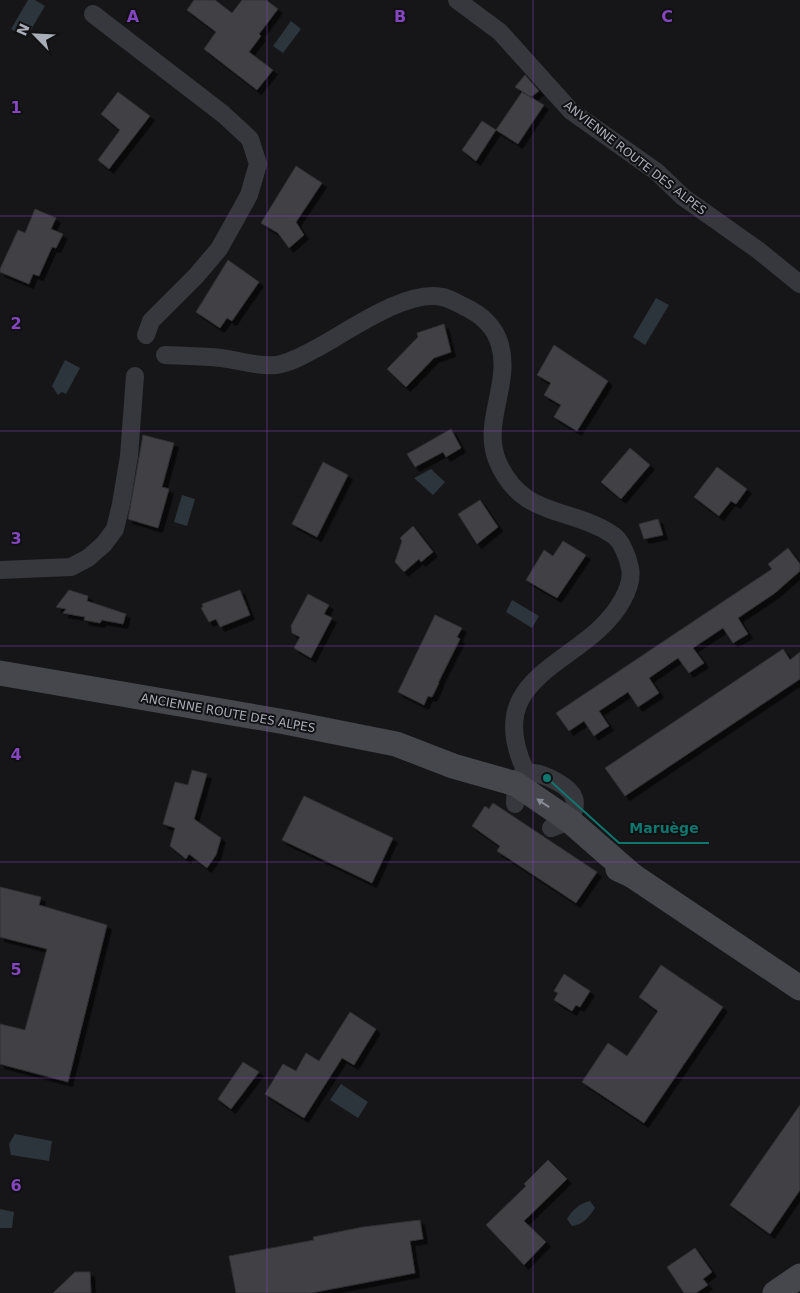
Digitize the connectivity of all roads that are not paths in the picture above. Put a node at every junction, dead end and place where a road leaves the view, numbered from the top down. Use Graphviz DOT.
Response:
graph roads {
  1 [pos="457,0"];
  2 [pos="92,14"];
  3 [pos="800,284"];
  4 [pos="146,335"];
  5 [pos="165,355"];
  6 [pos="135,376"];
  7 [pos="0,570"];
  8 [pos="0,674"];
  9 [pos="519,788"];
  10 [pos="560,825"];
  11 [pos="800,988"];
  12 [pos="800,1276"];
  13 [pos="775,1293"];
  1 -- 3 [label="street, ANVIENNE ROUTE DES ALPES"];
  2 -- 4 [label="street"];
  5 -- 9 [label="street"];
  6 -- 7 [label="street"];
  8 -- 9 [label="main road, ANCIENNE ROUTE DES ALPES"];
  9 -- 10 [label="main road, ANCIENNE ROUTE DES ALPES"];
  9 -- 10 [label="street"];
  10 -- 11 [label="main road, ANCIENNE ROUTE DES ALPES"];
  12 -- 13 [label="main road"];
}
